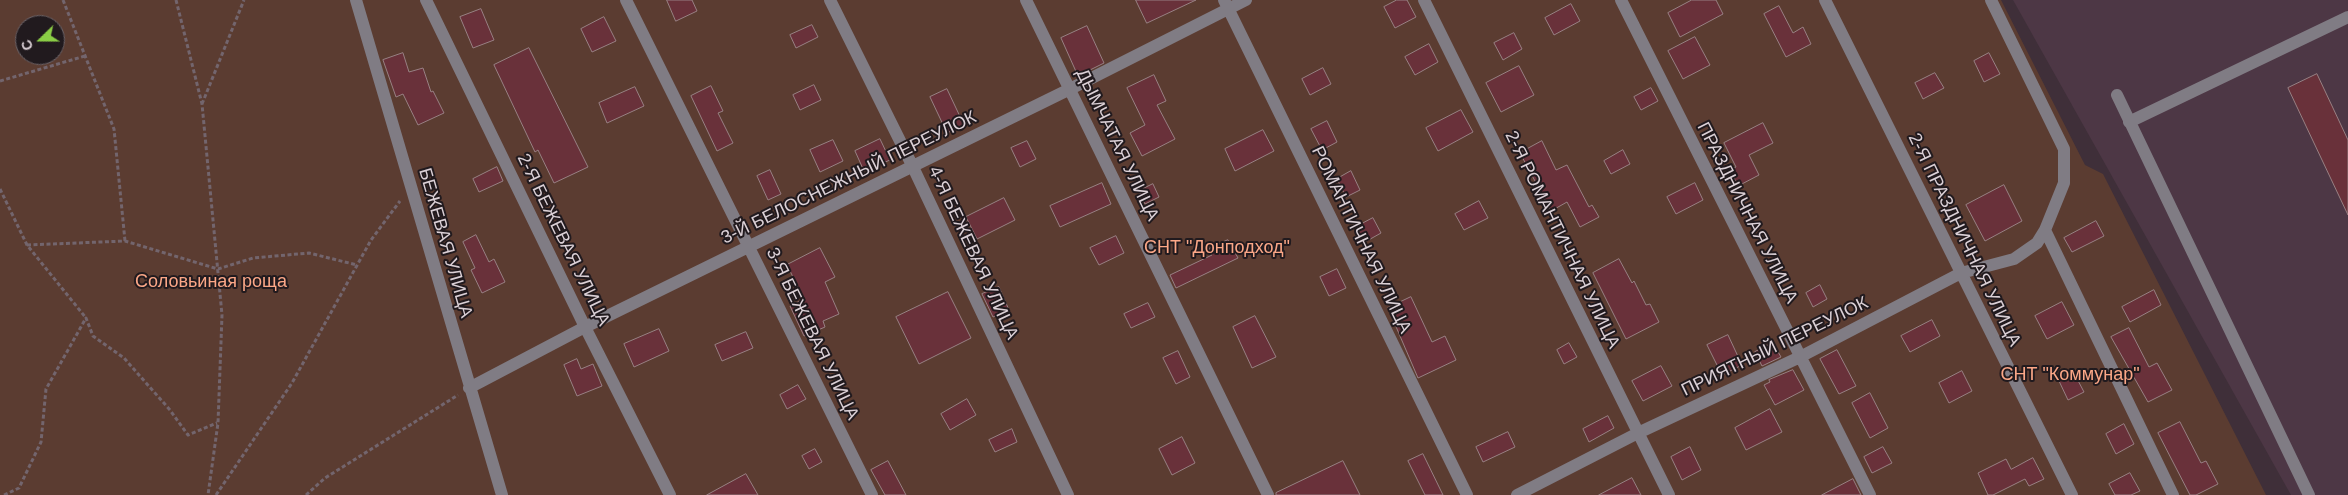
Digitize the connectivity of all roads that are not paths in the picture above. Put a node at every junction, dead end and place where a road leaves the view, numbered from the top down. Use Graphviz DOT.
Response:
graph roads {
  1 [pos="356,0"];
  2 [pos="426,0"];
  3 [pos="626,0"];
  4 [pos="830,0"];
  5 [pos="1026,0"];
  6 [pos="1246,0"];
  7 [pos="1424,0"];
  8 [pos="1621,0"];
  9 [pos="1825,0"];
  10 [pos="1991,0"];
  11 [pos="1226,4"];
  12 [pos="2348,17"];
  13 [pos="1070,89"];
  14 [pos="2117,95"];
  15 [pos="2129,122"];
  16 [pos="912,165"];
  17 [pos="2045,230"];
  18 [pos="749,247"];
  19 [pos="1961,273"];
  20 [pos="585,328"];
  21 [pos="1800,357"];
  22 [pos="469,388"];
  23 [pos="1638,433"];
  24 [pos="502,495"];
  25 [pos="670,495"];
  26 [pos="872,495"];
  27 [pos="1068,495"];
  28 [pos="1268,495"];
  29 [pos="1467,495"];
  30 [pos="1517,495"];
  31 [pos="1669,495"];
  32 [pos="1870,495"];
  33 [pos="2072,495"];
  34 [pos="2173,495"];
  35 [pos="2309,495"];
  1 -- 22 [label="street, БЕЖЕВАЯ УЛИЦА"];
  2 -- 20 [label="street, 2-Я БЕЖЕВАЯ УЛИЦА"];
  3 -- 18 [label="street, 3-Я БЕЖЕВАЯ УЛИЦА"];
  4 -- 16 [label="street, 4-Я БЕЖЕВАЯ УЛИЦА"];
  5 -- 13 [label="street, ДЫМЧАТАЯ УЛИЦА"];
  6 -- 11 [label="street, 3-Й БЕЛОСНЕЖНЫЙ ПЕРЕУЛОК"];
  7 -- 23 [label="street, 2-Я РОМАНТИЧНАЯ УЛИЦА"];
  8 -- 21 [label="street, ПРАЗДНИЧНАЯ УЛИЦА"];
  9 -- 19 [label="street, 2-Я ПРАЗДНИЧНАЯ УЛИЦА"];
  10 -- 17 [label="street, ПРИЯТНЫЙ ПЕРЕУЛОК"];
  11 -- 13 [label="street, 3-Й БЕЛОСНЕЖНЫЙ ПЕРЕУЛОК"];
  11 -- 29 [label="street, РОМАНТИЧНАЯ УЛИЦА"];
  12 -- 15 [label="street"];
  13 -- 16 [label="street, 3-Й БЕЛОСНЕЖНЫЙ ПЕРЕУЛОК"];
  13 -- 28 [label="street, ДЫМЧАТАЯ УЛИЦА"];
  14 -- 15 [label="street"];
  15 -- 35 [label="street"];
  16 -- 18 [label="street, 3-Й БЕЛОСНЕЖНЫЙ ПЕРЕУЛОК"];
  16 -- 27 [label="street, 4-Я БЕЖЕВАЯ УЛИЦА"];
  17 -- 19 [label="street, ПРИЯТНЫЙ ПЕРЕУЛОК"];
  17 -- 34 [label="street"];
  18 -- 20 [label="street, 3-Й БЕЛОСНЕЖНЫЙ ПЕРЕУЛОК"];
  18 -- 26 [label="street, 3-Я БЕЖЕВАЯ УЛИЦА"];
  19 -- 21 [label="street, ПРИЯТНЫЙ ПЕРЕУЛОК"];
  19 -- 33 [label="street, 2-Я ПРАЗДНИЧНАЯ УЛИЦА"];
  20 -- 22 [label="street, 3-Й БЕЛОСНЕЖНЫЙ ПЕРЕУЛОК"];
  20 -- 25 [label="street, 2-Я БЕЖЕВАЯ УЛИЦА"];
  21 -- 23 [label="street, ПРИЯТНЫЙ ПЕРЕУЛОК"];
  21 -- 32 [label="street, ПРАЗДНИЧНАЯ УЛИЦА"];
  22 -- 24 [label="street, БЕЖЕВАЯ УЛИЦА"];
  23 -- 30 [label="street, ПРИЯТНЫЙ ПЕРЕУЛОК"];
  23 -- 31 [label="street, 2-Я РОМАНТИЧНАЯ УЛИЦА"];
}
